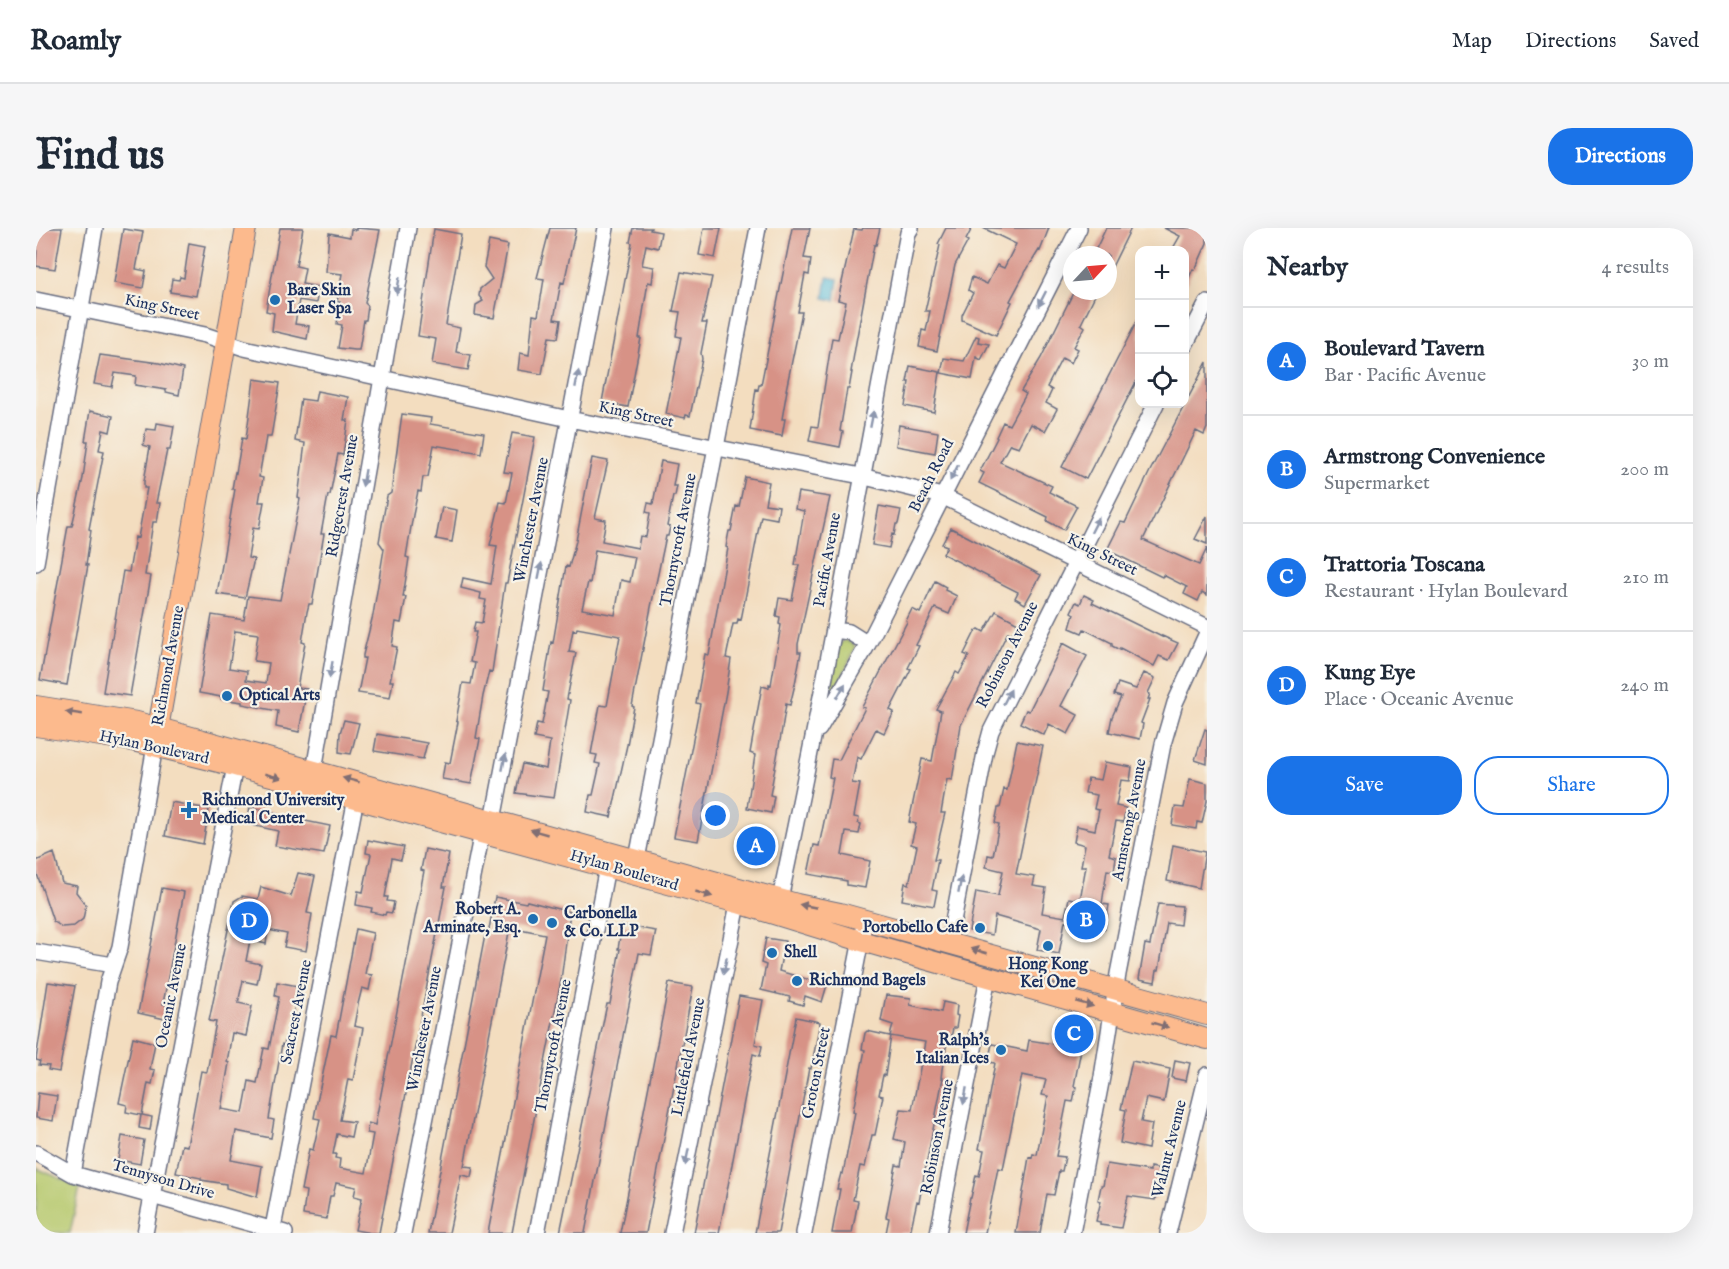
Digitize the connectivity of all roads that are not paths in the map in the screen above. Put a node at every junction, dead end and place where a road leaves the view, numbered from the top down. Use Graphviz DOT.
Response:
graph roads {
  1 [pos="94,228"];
  2 [pos="246,228"];
  3 [pos="408,228"];
  4 [pos="606,228"];
  5 [pos="758,228"];
  6 [pos="911,228"];
  7 [pos="1078,228"];
  8 [pos="36,300"];
  9 [pos="1207,303"];
  10 [pos="81,309"];
  11 [pos="1189,339"];
  12 [pos="226,342"];
  13 [pos="381,378"];
  14 [pos="1154,408"];
  15 [pos="569,420"];
  16 [pos="714,449"];
  17 [pos="861,476"];
  18 [pos="942,496"];
  19 [pos="1076,562"];
  20 [pos="36,563"];
  21 [pos="1207,627"];
  22 [pos="834,630"];
  23 [pos="1207,633"];
  24 [pos="868,644"];
  25 [pos="36,706"];
  26 [pos="36,726"];
  27 [pos="157,737"];
  28 [pos="814,738"];
  29 [pos="235,765"];
  30 [pos="314,770"];
  31 [pos="356,798"];
  32 [pos="487,826"];
  33 [pos="637,859"];
  34 [pos="608,867"];
  35 [pos="739,896"];
  36 [pos="780,899"];
  37 [pos="865,919"];
  38 [pos="861,941"];
  39 [pos="949,942"];
  40 [pos="36,952"];
  41 [pos="113,965"];
  42 [pos="988,977"];
  43 [pos="1116,990"];
  44 [pos="1113,1012"];
  45 [pos="1207,1015"];
  46 [pos="1207,1038"];
  47 [pos="1207,1074"];
  48 [pos="36,1153"];
  49 [pos="73,1173"];
  50 [pos="152,1196"];
  51 [pos="277,1232"];
  52 [pos="145,1233"];
  53 [pos="403,1233"];
  54 [pos="537,1233"];
  55 [pos="672,1233"];
  56 [pos="804,1233"];
  57 [pos="938,1233"];
  58 [pos="1072,1233"];
  59 [pos="1168,1233"];
  1 -- 10 [label="street"];
  2 -- 12 [label="main road, Richmond Avenue"];
  3 -- 13 [label="street, Ridgecrest Avenue, one-way"];
  15 -- 4 [label="street, Winchester Avenue, one-way"];
  5 -- 16 [label="street, Thornycroft Avenue"];
  17 -- 6 [label="street, Pacific Avenue, one-way"];
  7 -- 18 [label="street, Beach Road, one-way"];
  8 -- 10 [label="street, King Street"];
  9 -- 11 [label="street"];
  10 -- 12 [label="street, King Street"];
  10 -- 20 [label="street"];
  12 -- 13 [label="street, King Street"];
  12 -- 27 [label="main road, Richmond Avenue"];
  13 -- 15 [label="street, King Street"];
  13 -- 30 [label="street, Ridgecrest Avenue, one-way"];
  19 -- 14 [label="street, Robinson Avenue, one-way"];
  15 -- 16 [label="street, King Street"];
  32 -- 15 [label="street, Winchester Avenue, one-way"];
  16 -- 17 [label="street, King Street"];
  16 -- 33 [label="street, Thornycroft Avenue"];
  17 -- 18 [label="street, King Street"];
  17 -- 22 [label="street, Pacific Avenue"];
  18 -- 19 [label="street, King Street"];
  18 -- 24 [label="street, Beach Road"];
  19 -- 21 [label="street, King Street"];
  39 -- 19 [label="street, Robinson Avenue, one-way"];
  22 -- 24 [label="street"];
  22 -- 28 [label="street, Pacific Avenue"];
  23 -- 43 [label="street, Armstrong Avenue"];
  28 -- 24 [label="street, Beach Road, one-way"];
  27 -- 25 [label="main road, Hylan Boulevard, one-way"];
  26 -- 27 [label="main road, Hylan Boulevard"];
  27 -- 29 [label="main road, Hylan Boulevard"];
  27 -- 30 [label="main road, Hylan Boulevard"];
  27 -- 41 [label="street, Richmond Avenue"];
  28 -- 36 [label="street, Pacific Avenue"];
  29 -- 31 [label="main road, Hylan Boulevard, one-way"];
  29 -- 50 [label="street, Oceanic Avenue"];
  32 -- 30 [label="main road, Hylan Boulevard, one-way"];
  31 -- 32 [label="main road, Hylan Boulevard"];
  31 -- 51 [label="street, Seacrest Avenue"];
  33 -- 32 [label="main road, Hylan Boulevard, one-way"];
  32 -- 34 [label="main road, Hylan Boulevard"];
  32 -- 53 [label="street, Winchester Avenue"];
  33 -- 35 [label="main road, Hylan Boulevard"];
  34 -- 35 [label="main road, Hylan Boulevard, one-way"];
  34 -- 54 [label="street, Thornycroft Avenue"];
  35 -- 36 [label="main road, Hylan Boulevard"];
  35 -- 38 [label="main road, Hylan Boulevard"];
  35 -- 55 [label="street, Littlefield Avenue, one-way"];
  37 -- 36 [label="main road, Hylan Boulevard, one-way"];
  37 -- 38 [label="street, Groton Street"];
  37 -- 39 [label="main road, Hylan Boulevard"];
  38 -- 42 [label="main road, Hylan Boulevard"];
  38 -- 56 [label="street, Groton Street"];
  43 -- 39 [label="main road, Hylan Boulevard, one-way"];
  40 -- 41 [label="street"];
  41 -- 49 [label="street, Richmond Avenue"];
  42 -- 44 [label="main road, Hylan Boulevard, one-way"];
  42 -- 57 [label="street, Robinson Avenue, one-way"];
  43 -- 44 [label="street, Armstrong Avenue"];
  43 -- 45 [label="main road, Hylan Boulevard"];
  44 -- 46 [label="main road, Hylan Boulevard, one-way"];
  44 -- 58 [label="street, Armstrong Avenue"];
  47 -- 59 [label="street, Walnut Avenue"];
  48 -- 49 [label="street, Tennyson Drive"];
  49 -- 50 [label="street, Tennyson Drive"];
  50 -- 51 [label="street, Tennyson Drive"];
  50 -- 52 [label="street, Oceanic Avenue"];
}
